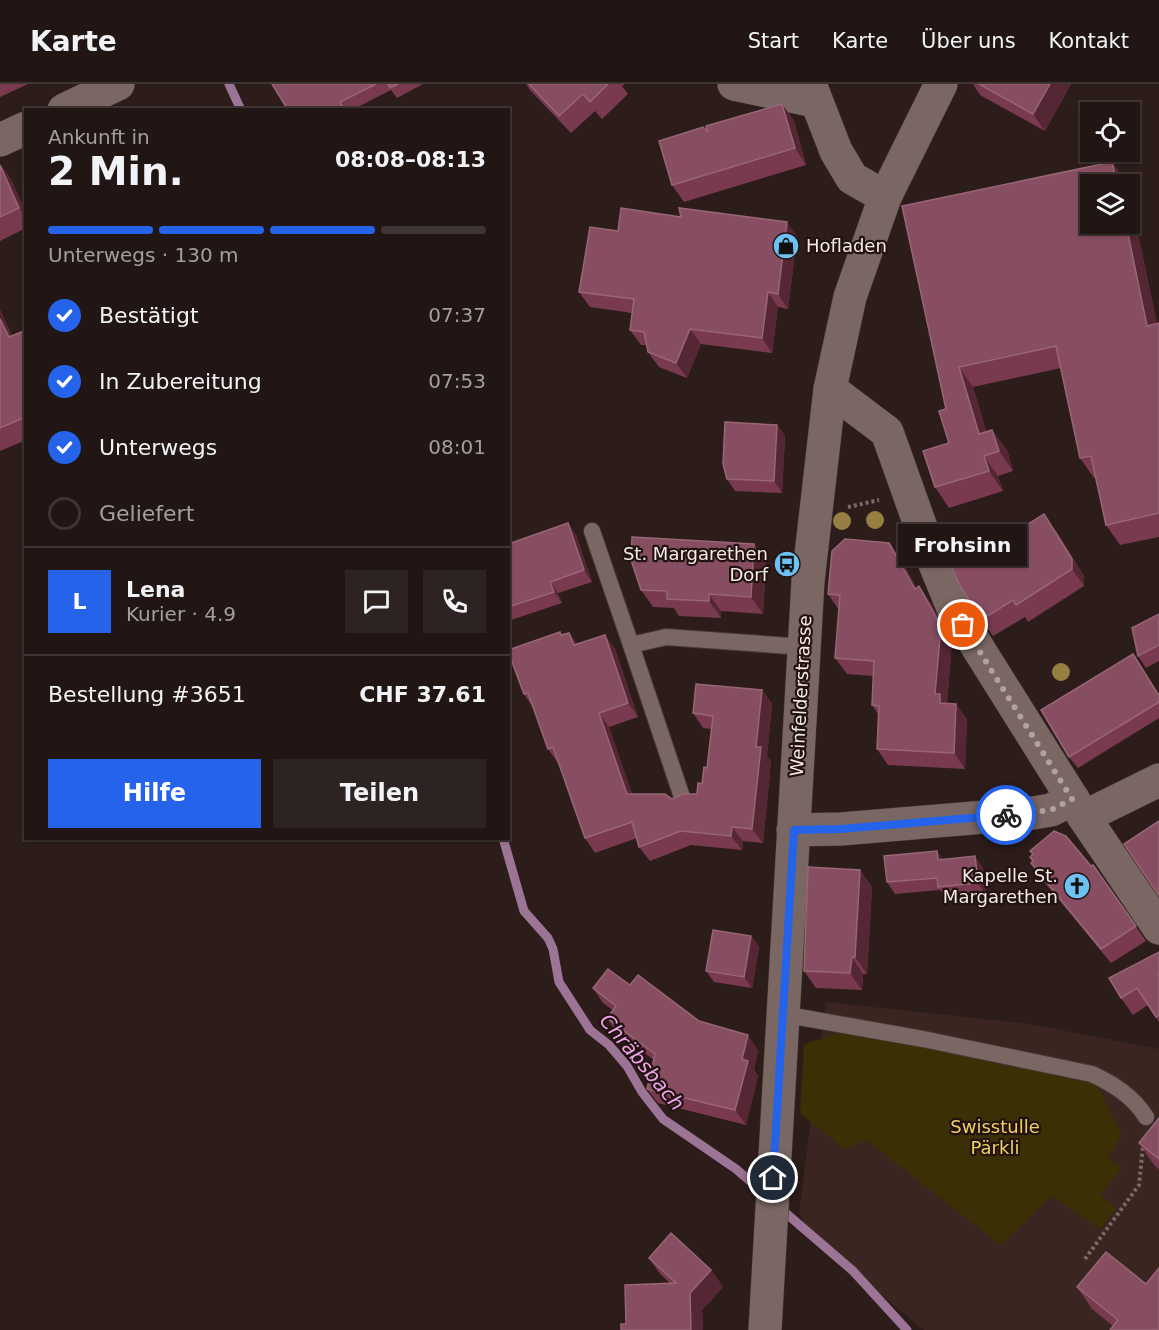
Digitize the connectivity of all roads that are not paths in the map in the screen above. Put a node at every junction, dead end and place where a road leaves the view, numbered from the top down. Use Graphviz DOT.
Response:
graph roads {
  1 [pos="118,84"];
  2 [pos="734,84"];
  3 [pos="941,84"];
  4 [pos="813,92"];
  5 [pos="68,108"];
  6 [pos="24,129"];
  7 [pos="0,140"];
  8 [pos="885,196"];
  9 [pos="830,389"];
  10 [pos="592,531"];
  11 [pos="632,645"];
  12 [pos="804,647"];
  13 [pos="1159,780"];
  14 [pos="684,803"];
  15 [pos="1078,808"];
  16 [pos="794,830"];
  17 [pos="1159,928"];
  18 [pos="782,1014"];
  19 [pos="1146,1117"];
  20 [pos="765,1330"];
  1 -- 5 [label="street"];
  2 -- 4 [label="street"];
  3 -- 8 [label="street, Weinfelderstrasse"];
  4 -- 8 [label="street"];
  6 -- 7 [label="street"];
  8 -- 9 [label="street, Weinfelderstrasse"];
  9 -- 12 [label="street, Weinfelderstrasse"];
  9 -- 15 [label="street"];
  10 -- 11 [label="lane"];
  11 -- 12 [label="lane"];
  11 -- 14 [label="lane"];
  12 -- 16 [label="street, Weinfelderstrasse"];
  13 -- 15 [label="street"];
  15 -- 16 [label="street"];
  15 -- 17 [label="street"];
  16 -- 18 [label="street, Weinfelderstrasse"];
  18 -- 19 [label="lane"];
  18 -- 20 [label="street, Weinfelderstrasse"];
}
